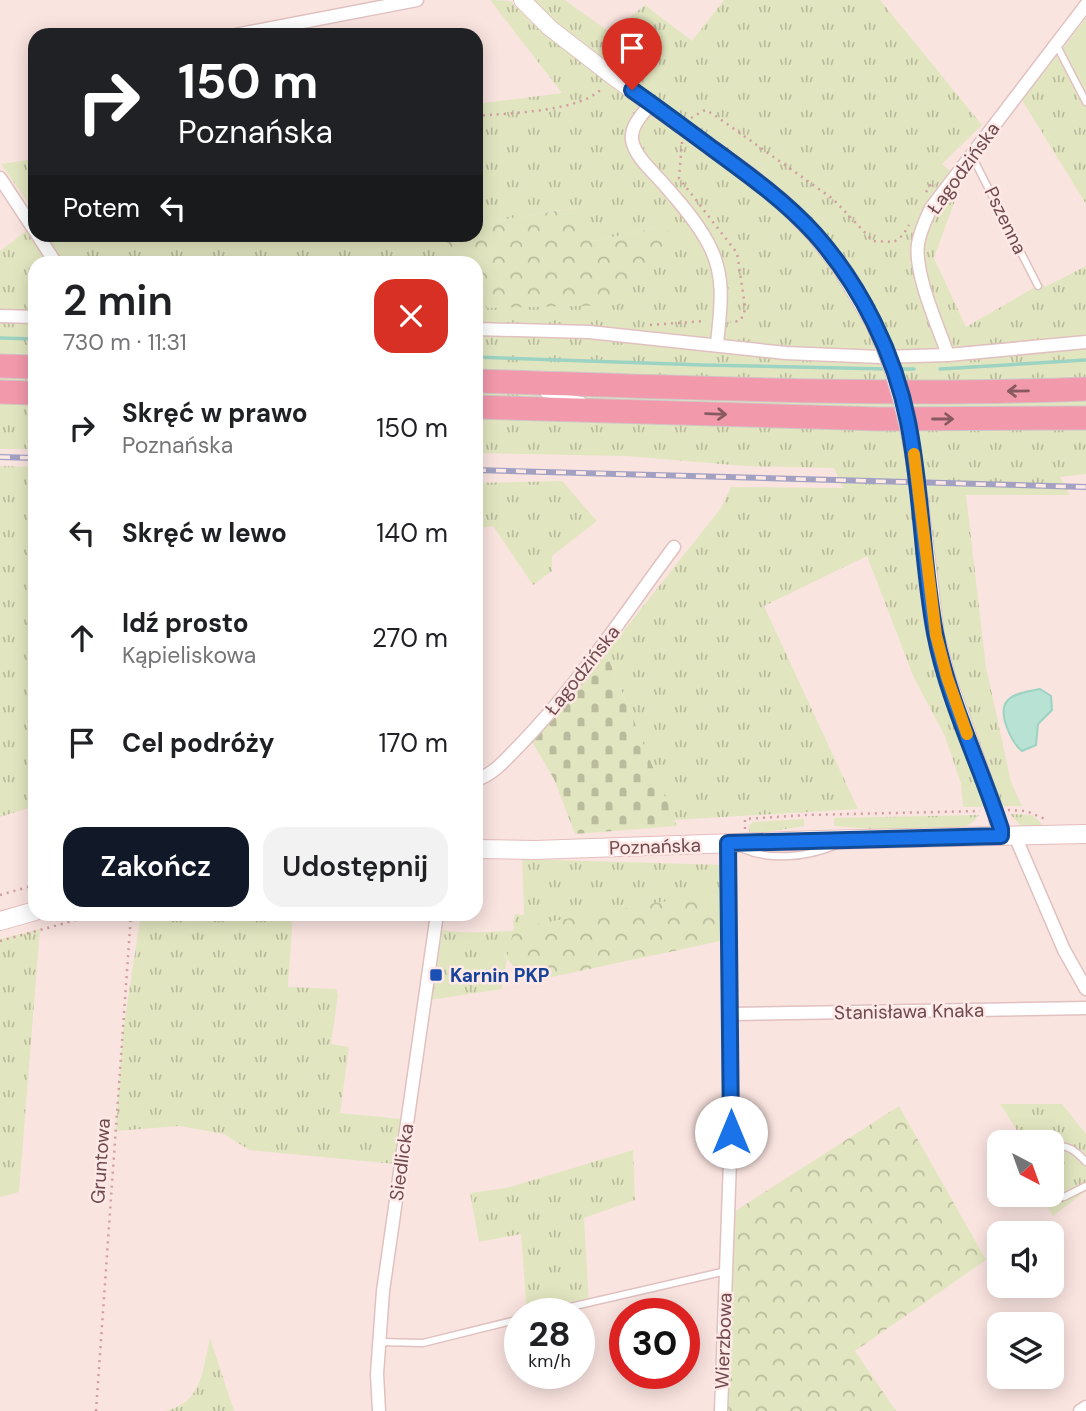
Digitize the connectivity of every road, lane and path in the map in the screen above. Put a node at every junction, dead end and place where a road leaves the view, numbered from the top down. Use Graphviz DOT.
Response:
graph roads {
  1 [pos="417,0"];
  2 [pos="522,0"];
  3 [pos="1086,5"];
  4 [pos="271,28"];
  5 [pos="1056,44"];
  6 [pos="612,76"];
  7 [pos="1086,102"];
  8 [pos="651,103"];
  9 [pos="483,116"];
  10 [pos="683,128"];
  11 [pos="971,154"];
  12 [pos="0,178"];
  13 [pos="943,192"];
  14 [pos="925,193"];
  15 [pos="914,215"];
  16 [pos="28,221"];
  17 [pos="1038,286"];
  18 [pos="0,316"];
  19 [pos="28,317"];
  20 [pos="719,320"];
  21 [pos="643,326"];
  22 [pos="483,329"];
  23 [pos="1086,342"];
  24 [pos="717,344"];
  25 [pos="948,355"];
  26 [pos="0,366"];
  27 [pos="28,367"];
  28 [pos="483,382"];
  29 [pos="483,383"];
  30 [pos="663,387"];
  31 [pos="1086,388"];
  32 [pos="0,392"];
  33 [pos="28,393"];
  34 [pos="598,393"];
  35 [pos="558,396"];
  36 [pos="585,397"];
  37 [pos="531,399"];
  38 [pos="517,400"];
  39 [pos="598,402"];
  40 [pos="483,404"];
  41 [pos="483,405"];
  42 [pos="663,412"];
  43 [pos="1086,418"];
  44 [pos="674,547"];
  45 [pos="483,777"];
  46 [pos="995,811"];
  47 [pos="806,815"];
  48 [pos="832,815"];
  49 [pos="1049,821"];
  50 [pos="832,824"];
  51 [pos="806,825"];
  52 [pos="1086,834"];
  53 [pos="1008,836"];
  54 [pos="736,842"];
  55 [pos="483,849"];
  56 [pos="28,887"];
  57 [pos="0,895"];
  58 [pos="28,913"];
  59 [pos="0,921"];
  60 [pos="73,921"];
  61 [pos="131,921"];
  62 [pos="436,921"];
  63 [pos="0,941"];
  64 [pos="1086,989"];
  65 [pos="1086,1008"];
  66 [pos="731,1014"];
  67 [pos="1064,1146"];
  68 [pos="1086,1162"];
  69 [pos="1086,1186"];
  70 [pos="1064,1197"];
  71 [pos="726,1270"];
  72 [pos="595,1301"];
  73 [pos="504,1323"];
  74 [pos="379,1342"];
  75 [pos="1086,1407"];
  76 [pos="96,1411"];
  77 [pos="379,1411"];
  78 [pos="721,1411"];
  79 [pos="1080,1411"];
  1 -- 4 [label="street"];
  2 -- 6 [label="street"];
  3 -- 5 [label="street, Łagodzińska"];
  5 -- 7 [label="lane"];
  5 -- 11 [label="street, Łagodzińska"];
  6 -- 8 [label="street"];
  6 -- 9 [label="path"];
  8 -- 10 [label="street"];
  8 -- 20 [label="street"];
  10 -- 15 [label="path"];
  10 -- 20 [label="path"];
  10 -- 46 [label="street, bridge"];
  11 -- 13 [label="street, Łagodzińska"];
  11 -- 17 [label="lane, Pszenna"];
  12 -- 16 [label="street"];
  13 -- 14 [label="path"];
  13 -- 25 [label="street, Łagodzińska"];
  18 -- 19 [label="street"];
  20 -- 21 [label="path"];
  20 -- 24 [label="street"];
  22 -- 24 [label="street"];
  23 -- 25 [label="street"];
  24 -- 25 [label="street"];
  26 -- 27 [label="highway"];
  28 -- 30 [label="highway"];
  29 -- 35 [label="lane"];
  31 -- 30 [label="highway, one-way"];
  30 -- 34 [label="lane"];
  32 -- 33 [label="highway"];
  35 -- 36 [label="lane"];
  35 -- 37 [label="lane"];
  38 -- 40 [label="lane"];
  39 -- 42 [label="lane"];
  41 -- 42 [label="highway"];
  42 -- 43 [label="highway, one-way"];
  44 -- 45 [label="street, Łagodzińska"];
  46 -- 48 [label="path"];
  46 -- 49 [label="path"];
  46 -- 53 [label="street"];
  47 -- 48 [label="path"];
  47 -- 51 [label="path"];
  47 -- 54 [label="path"];
  48 -- 50 [label="path"];
  52 -- 53 [label="main road, Poznańska"];
  53 -- 54 [label="main road, Poznańska"];
  53 -- 64 [label="street"];
  54 -- 55 [label="main road, Poznańska"];
  54 -- 66 [label="street, Wierzbowa"];
  56 -- 57 [label="path"];
  58 -- 59 [label="main road"];
  60 -- 63 [label="path"];
  61 -- 76 [label="path, Gruntowa"];
  62 -- 74 [label="street, Siedlicka"];
  65 -- 66 [label="street, Stanisława Knaka"];
  66 -- 71 [label="street, Wierzbowa"];
  67 -- 68 [label="lane"];
  69 -- 70 [label="lane"];
  71 -- 72 [label="lane, Wierzbowa"];
  71 -- 78 [label="street, Wierzbowa"];
  73 -- 74 [label="lane"];
  74 -- 77 [label="street, Siedlicka"];
  75 -- 79 [label="street"];
}
